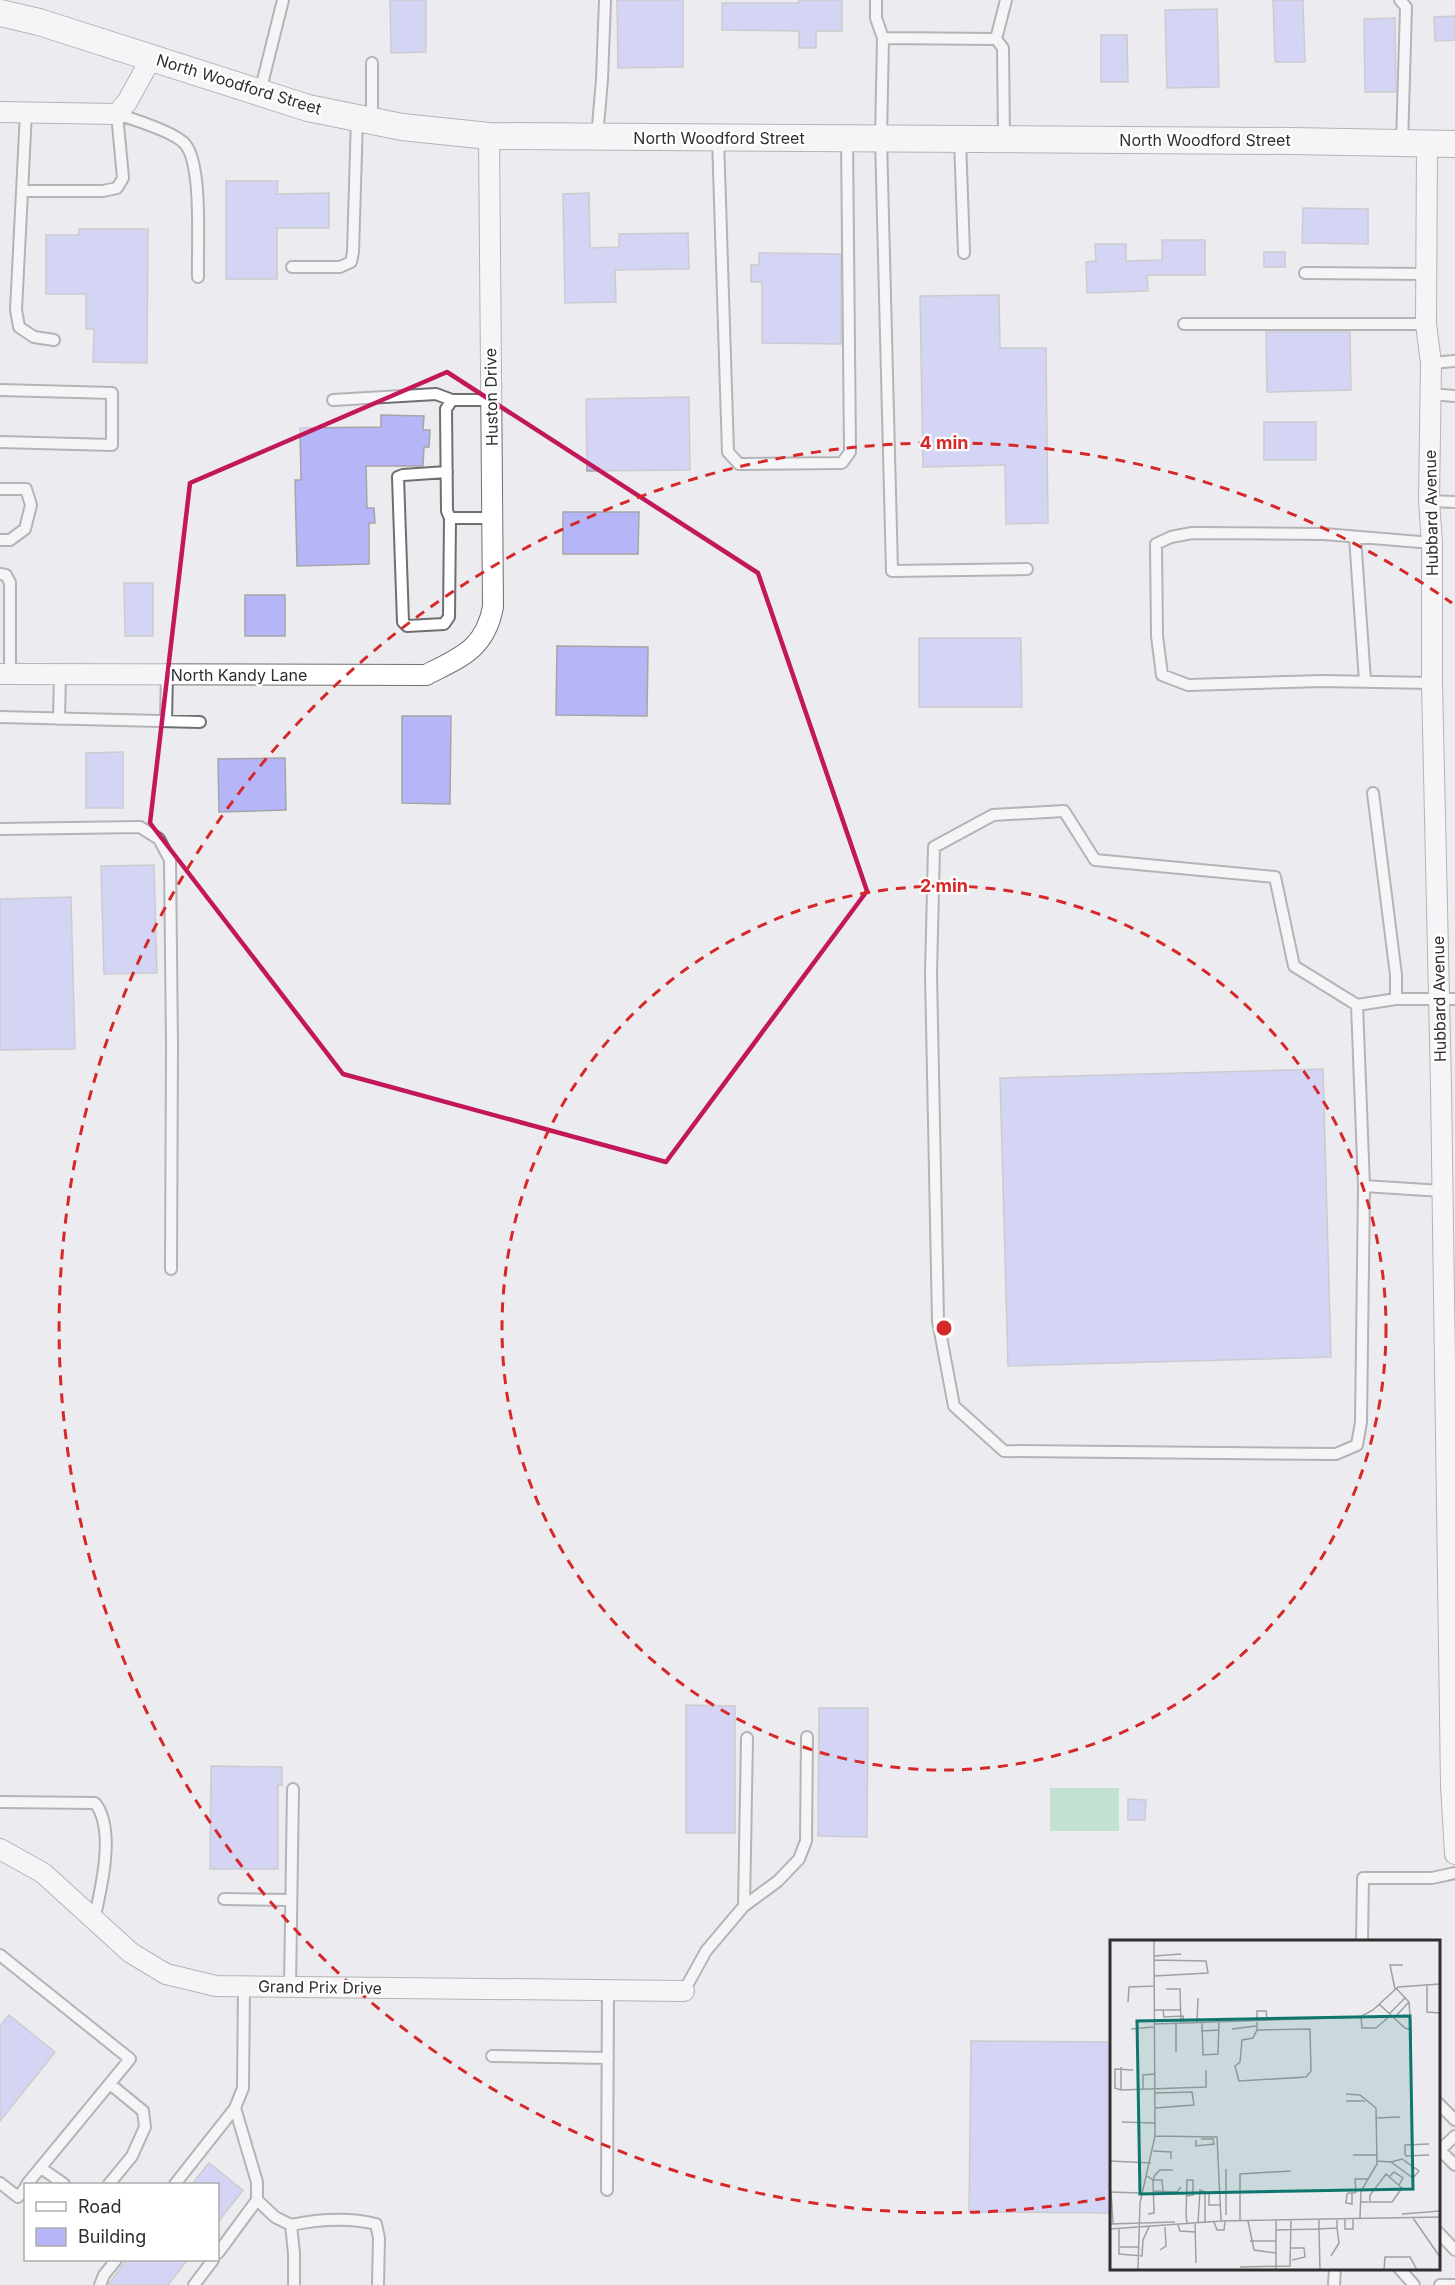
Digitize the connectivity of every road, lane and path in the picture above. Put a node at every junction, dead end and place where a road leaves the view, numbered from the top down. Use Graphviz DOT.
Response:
graph roads {
  1 [pos="283,0"];
  2 [pos="605,0"];
  3 [pos="876,0"];
  4 [pos="1006,0"];
  5 [pos="1400,0"];
  6 [pos="8,12"];
  7 [pos="883,38"];
  8 [pos="996,39"];
  9 [pos="152,57"];
  10 [pos="372,63"];
  11 [pos="260,92"];
  12 [pos="0,112"];
  13 [pos="26,113"];
  14 [pos="117,114"];
  15 [pos="364,119"];
  16 [pos="489,136"];
  17 [pos="597,137"];
  18 [pos="718,138"];
  19 [pos="847,138"];
  20 [pos="881,139"];
  21 [pos="960,139"];
  22 [pos="1004,139"];
  23 [pos="1402,144"];
  24 [pos="1455,144"];
  25 [pos="1427,145"];
  26 [pos="22,191"];
  27 [pos="964,253"];
  28 [pos="292,267"];
  29 [pos="1305,273"];
  30 [pos="1426,274"];
  31 [pos="198,277"];
  32 [pos="1184,324"];
  33 [pos="1426,324"];
  34 [pos="54,340"];
  35 [pos="1455,361"];
  36 [pos="1431,363"];
  37 [pos="0,390"];
  38 [pos="1431,394"];
  39 [pos="1455,396"];
  40 [pos="333,400"];
  41 [pos="452,400"];
  42 [pos="491,400"];
  43 [pos="0,442"];
  44 [pos="447,472"];
  45 [pos="0,489"];
  46 [pos="1429,501"];
  47 [pos="1455,502"];
  48 [pos="450,518"];
  49 [pos="492,518"];
  50 [pos="1356,537"];
  51 [pos="0,540"];
  52 [pos="1432,543"];
  53 [pos="1027,569"];
  54 [pos="0,574"];
  55 [pos="471,651"];
  56 [pos="5,674"];
  57 [pos="60,674"];
  58 [pos="167,675"];
  59 [pos="1365,681"];
  60 [pos="1432,683"];
  61 [pos="0,717"];
  62 [pos="59,719"];
  63 [pos="166,721"];
  64 [pos="200,722"];
  65 [pos="1373,794"];
  66 [pos="0,829"];
  67 [pos="1396,999"];
  68 [pos="1447,999"];
  69 [pos="1357,1005"];
  70 [pos="1448,1086"];
  71 [pos="1364,1186"];
  72 [pos="1442,1191"];
  73 [pos="171,1269"];
  74 [pos="807,1737"];
  75 [pos="747,1738"];
  76 [pos="293,1789"];
  77 [pos="0,1802"];
  78 [pos="0,1849"];
  79 [pos="1455,1854"];
  80 [pos="1455,1874"];
  81 [pos="224,1899"];
  82 [pos="291,1900"];
  83 [pos="744,1906"];
  84 [pos="94,1920"];
  85 [pos="1362,1940"];
  86 [pos="0,1955"];
  87 [pos="244,1986"];
  88 [pos="290,1987"];
  89 [pos="608,1990"];
  90 [pos="684,1991"];
  91 [pos="492,2056"];
  92 [pos="608,2058"];
  93 [pos="110,2084"];
  94 [pos="1440,2105"];
  95 [pos="235,2108"];
  96 [pos="1455,2120"];
  97 [pos="1455,2136"];
  98 [pos="1440,2150"];
  99 [pos="1440,2152"];
  100 [pos="1455,2165"];
  101 [pos="41,2168"];
  102 [pos="0,2183"];
  103 [pos="28,2183"];
  104 [pos="63,2183"];
  105 [pos="110,2183"];
  106 [pos="176,2183"];
  107 [pos="24,2189"];
  108 [pos="607,2190"];
  109 [pos="257,2200"];
  110 [pos="291,2225"];
  111 [pos="1440,2234"];
  112 [pos="1455,2250"];
  113 [pos="219,2252"];
  114 [pos="114,2261"];
  115 [pos="212,2261"];
  116 [pos="1335,2270"];
  117 [pos="1401,2270"];
  118 [pos="100,2285"];
  119 [pos="194,2285"];
  120 [pos="294,2285"];
  121 [pos="378,2285"];
  122 [pos="1334,2285"];
  123 [pos="1414,2285"];
  124 [pos="1440,2285"];
  125 [pos="1455,2285"];
  1 -- 11 [label="lane"];
  2 -- 17 [label="lane"];
  3 -- 7 [label="lane"];
  4 -- 8 [label="lane"];
  5 -- 23 [label="lane"];
  6 -- 9 [label="street, North Woodford Street"];
  7 -- 8 [label="lane"];
  7 -- 20 [label="lane"];
  8 -- 22 [label="lane"];
  9 -- 11 [label="street, North Woodford Street"];
  9 -- 14 [label="street"];
  10 -- 15 [label="lane"];
  11 -- 15 [label="street, North Woodford Street"];
  12 -- 13 [label="street"];
  13 -- 14 [label="street"];
  13 -- 26 [label="lane"];
  14 -- 26 [label="lane"];
  14 -- 31 [label="lane"];
  15 -- 16 [label="street, North Woodford Street"];
  15 -- 28 [label="lane"];
  16 -- 17 [label="street, North Woodford Street"];
  16 -- 42 [label="street, Huston Drive"];
  17 -- 18 [label="street, North Woodford Street"];
  18 -- 19 [label="street, North Woodford Street"];
  18 -- 19 [label="lane"];
  19 -- 20 [label="street, North Woodford Street"];
  20 -- 21 [label="street, North Woodford Street"];
  20 -- 53 [label="lane"];
  21 -- 22 [label="street, North Woodford Street"];
  21 -- 27 [label="lane"];
  22 -- 23 [label="street, North Woodford Street"];
  23 -- 25 [label="street, North Woodford Street"];
  24 -- 25 [label="street, North Woodford Street"];
  25 -- 30 [label="street, Hubbard Avenue"];
  26 -- 34 [label="lane"];
  29 -- 30 [label="lane"];
  30 -- 33 [label="street, Hubbard Avenue"];
  32 -- 33 [label="lane"];
  33 -- 36 [label="street, Hubbard Avenue"];
  35 -- 36 [label="lane"];
  36 -- 38 [label="street, Hubbard Avenue"];
  37 -- 43 [label="lane"];
  38 -- 39 [label="lane"];
  38 -- 46 [label="street, Hubbard Avenue"];
  40 -- 41 [label="lane"];
  41 -- 42 [label="lane"];
  41 -- 44 [label="lane"];
  42 -- 49 [label="street, Huston Drive"];
  44 -- 48 [label="lane"];
  44 -- 48 [label="lane"];
  45 -- 51 [label="lane"];
  46 -- 47 [label="lane"];
  46 -- 52 [label="street, Hubbard Avenue"];
  48 -- 49 [label="lane"];
  49 -- 55 [label="street, Huston Drive"];
  50 -- 52 [label="lane"];
  50 -- 59 [label="lane"];
  50 -- 59 [label="lane"];
  52 -- 60 [label="street, Hubbard Avenue"];
  54 -- 56 [label="lane"];
  55 -- 58 [label="street, North Kandy Lane"];
  56 -- 57 [label="street, North Kandy Lane"];
  57 -- 58 [label="street, North Kandy Lane"];
  57 -- 62 [label="lane"];
  58 -- 63 [label="lane"];
  59 -- 60 [label="lane"];
  60 -- 68 [label="street, Hubbard Avenue"];
  61 -- 62 [label="lane"];
  62 -- 63 [label="lane"];
  63 -- 64 [label="lane"];
  65 -- 67 [label="lane"];
  66 -- 73 [label="lane"];
  67 -- 68 [label="lane"];
  67 -- 69 [label="lane"];
  68 -- 70 [label="street, Hubbard Avenue"];
  69 -- 71 [label="lane"];
  69 -- 71 [label="lane"];
  70 -- 72 [label="street, Hubbard Avenue"];
  71 -- 72 [label="lane"];
  72 -- 79 [label="street, Hubbard Avenue"];
  74 -- 83 [label="lane"];
  75 -- 83 [label="lane"];
  76 -- 82 [label="lane"];
  77 -- 84 [label="lane"];
  78 -- 84 [label="street, Grand Prix Drive"];
  80 -- 85 [label="lane"];
  81 -- 82 [label="lane"];
  82 -- 88 [label="lane"];
  83 -- 90 [label="lane"];
  84 -- 87 [label="street, Grand Prix Drive"];
  86 -- 93 [label="lane"];
  87 -- 88 [label="street, Grand Prix Drive"];
  87 -- 95 [label="lane"];
  88 -- 89 [label="street, Grand Prix Drive"];
  89 -- 90 [label="street, Grand Prix Drive"];
  89 -- 92 [label="lane"];
  91 -- 92 [label="lane"];
  92 -- 108 [label="lane"];
  93 -- 101 [label="lane"];
  93 -- 105 [label="lane"];
  94 -- 96 [label="lane"];
  95 -- 106 [label="lane"];
  95 -- 109 [label="lane"];
  97 -- 98 [label="lane"];
  99 -- 100 [label="lane"];
  101 -- 103 [label="lane"];
  101 -- 104 [label="lane"];
  102 -- 107 [label="lane"];
  109 -- 110 [label="lane"];
  109 -- 113 [label="lane"];
  110 -- 120 [label="lane"];
  110 -- 121 [label="lane"];
  111 -- 112 [label="lane"];
  114 -- 118 [label="lane"];
  115 -- 119 [label="lane"];
  116 -- 122 [label="lane"];
  117 -- 123 [label="lane"];
  124 -- 125 [label="lane"];
}
